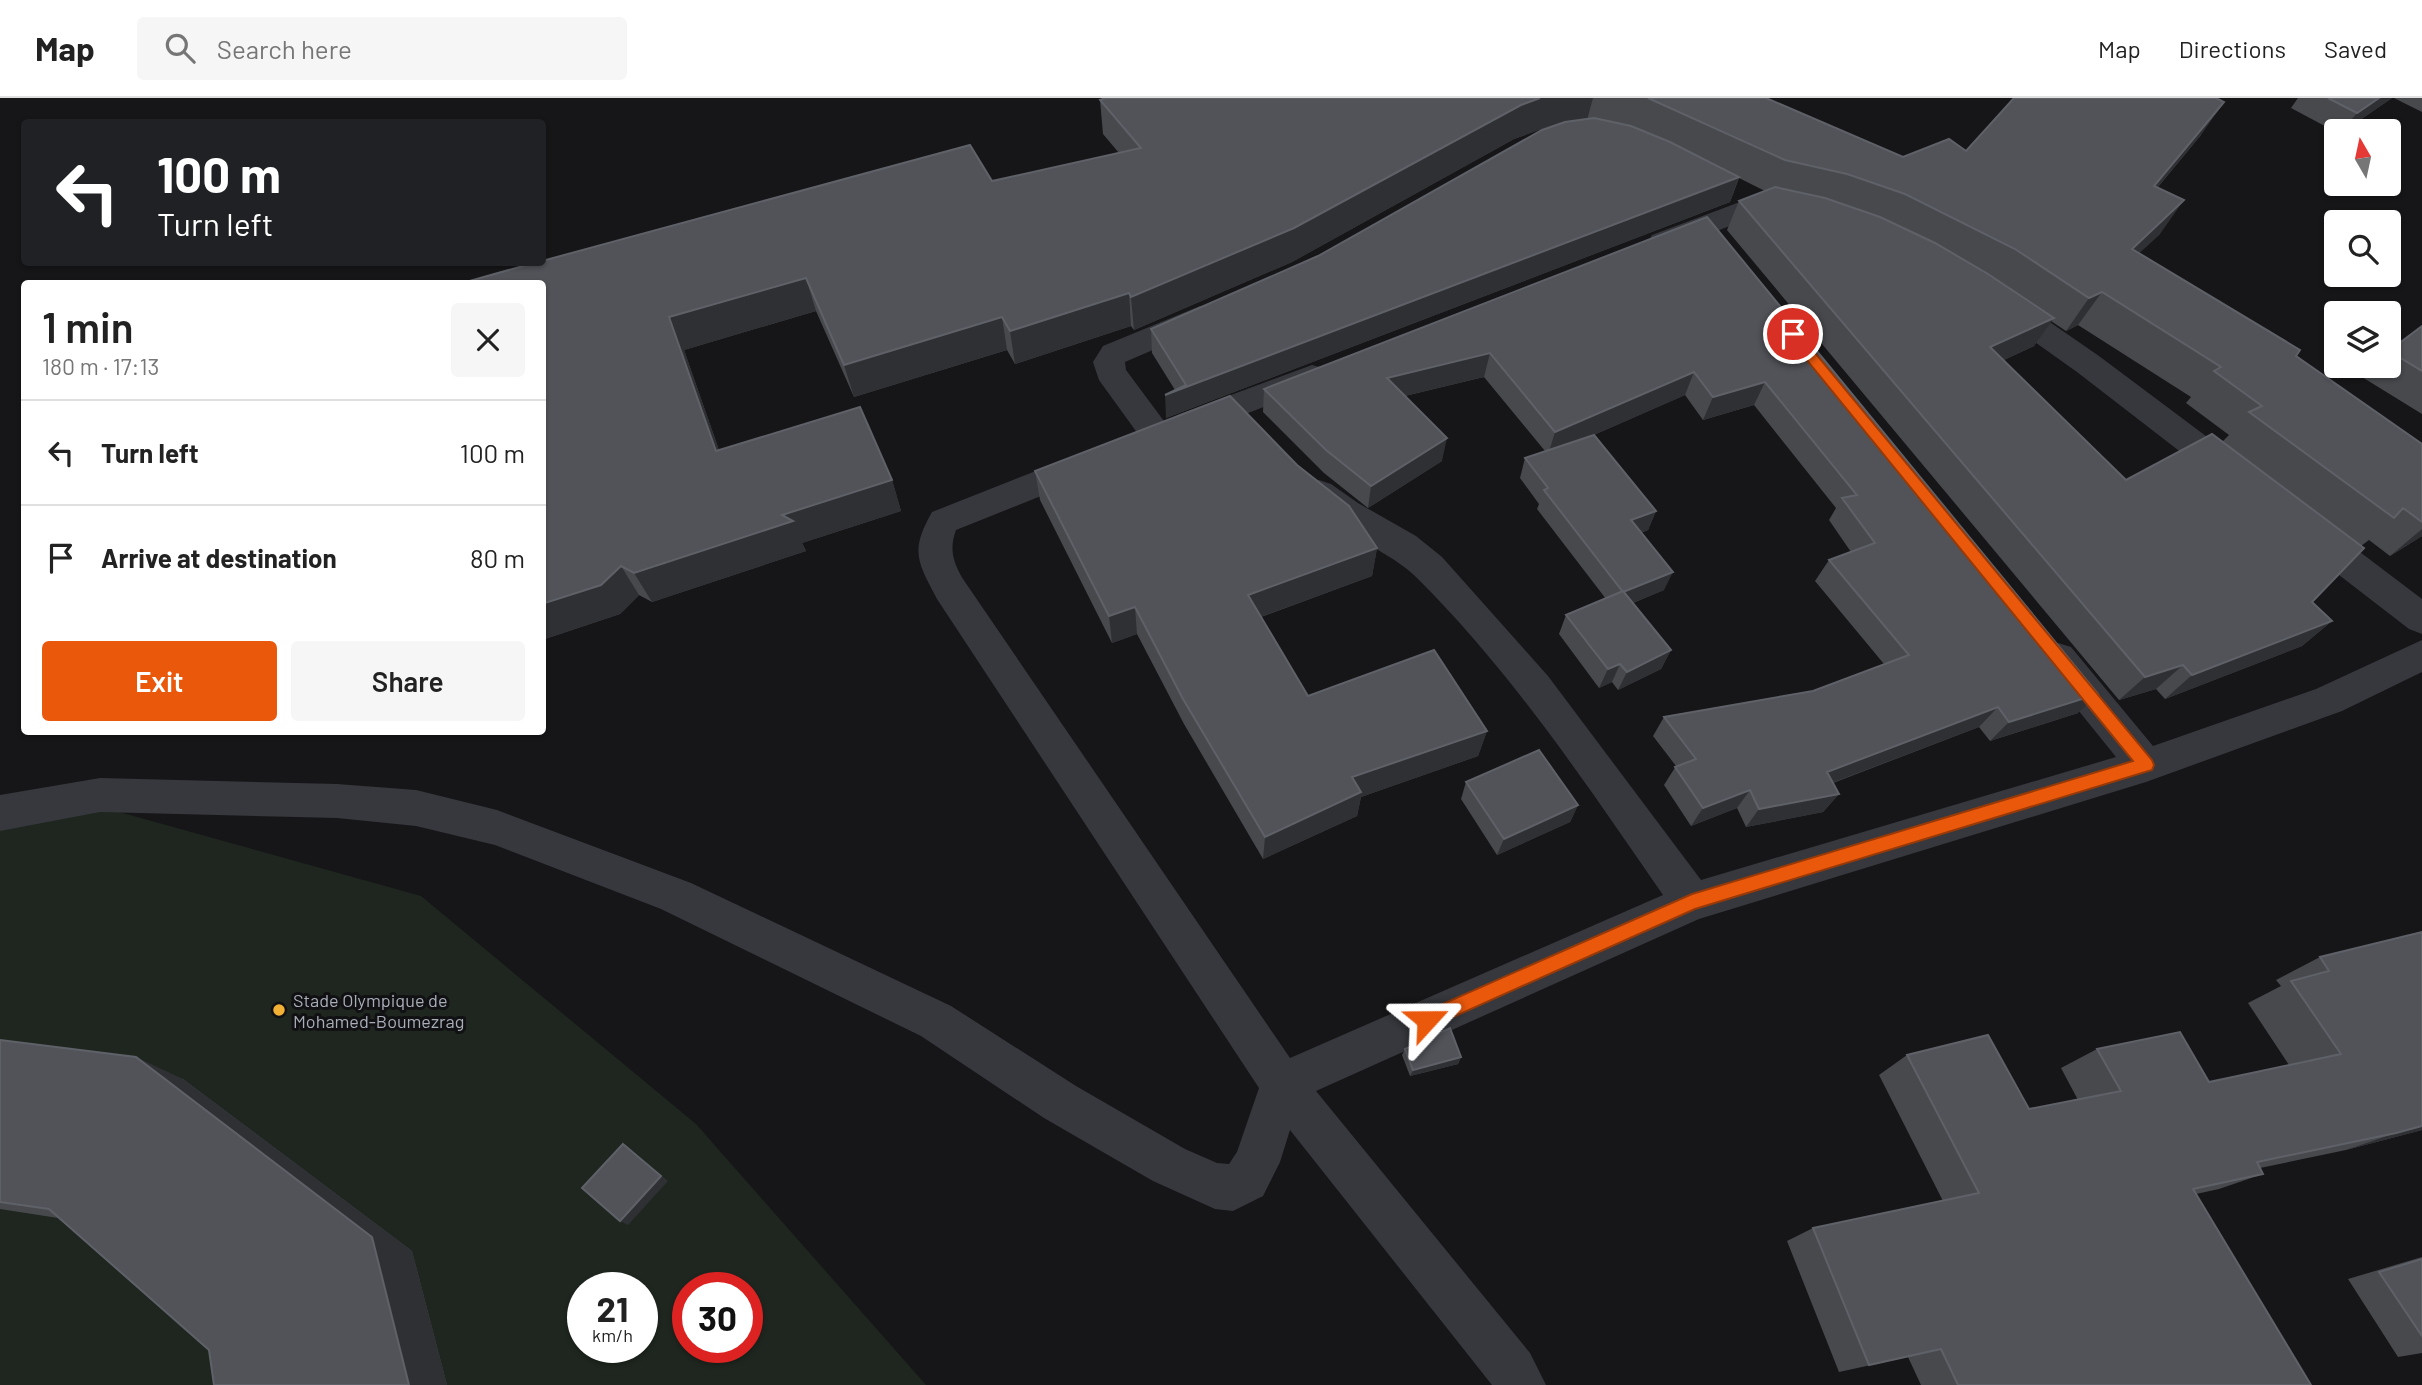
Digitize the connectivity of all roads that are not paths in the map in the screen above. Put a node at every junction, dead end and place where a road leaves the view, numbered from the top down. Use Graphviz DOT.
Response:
graph roads {
  1 [pos="1724,185"];
  2 [pos="1761,203"];
  3 [pos="1814,214"];
  4 [pos="1628,256"];
  5 [pos="1972,287"];
  6 [pos="1228,304"];
  7 [pos="1336,368"];
  8 [pos="1234,407"];
  9 [pos="1259,433"];
  10 [pos="1133,446"];
  11 [pos="1292,468"];
  12 [pos="2422,619"];
  13 [pos="2040,636"];
  14 [pos="2422,655"];
  15 [pos="2146,765"];
  16 [pos="0,813"];
  17 [pos="1692,902"];
  18 [pos="1282,1084"];
  19 [pos="1521,1385"];
  1 -- 2 [label="street"];
  2 -- 3 [label="street"];
  2 -- 4 [label="street"];
  5 -- 12 [label="street"];
  6 -- 10 [label="street"];
  7 -- 8 [label="street"];
  8 -- 9 [label="street"];
  8 -- 10 [label="street"];
  10 -- 18 [label="street"];
  11 -- 17 [label="street"];
  13 -- 15 [label="street"];
  14 -- 15 [label="street"];
  15 -- 17 [label="street"];
  16 -- 18 [label="street"];
  17 -- 18 [label="street"];
  18 -- 19 [label="street"];
}
